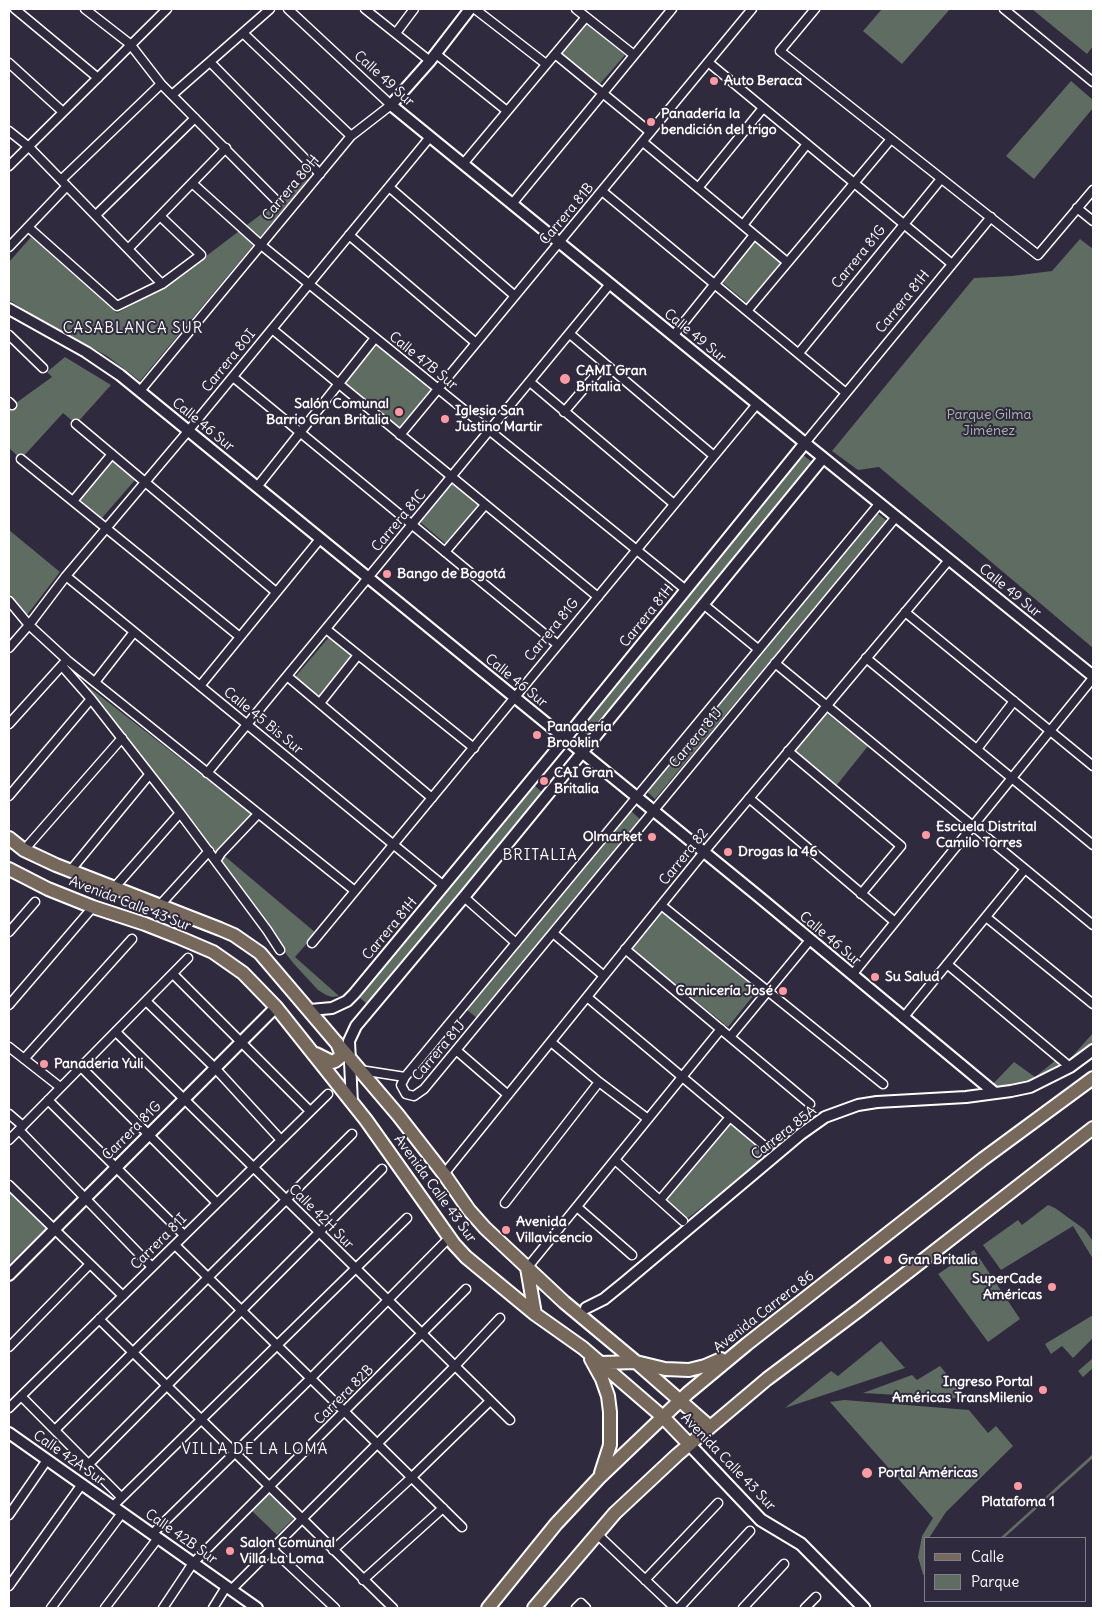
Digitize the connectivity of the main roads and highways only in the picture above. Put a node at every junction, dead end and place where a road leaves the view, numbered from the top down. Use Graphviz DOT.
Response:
graph roads {
  1 [pos="9,838"];
  2 [pos="9,869"];
  3 [pos="337,1042"];
  4 [pos="312,1052"];
  5 [pos="1093,1078"];
  6 [pos="1093,1128"];
  7 [pos="528,1268"];
  8 [pos="535,1314"];
  9 [pos="747,1344"];
  10 [pos="583,1348"];
  11 [pos="600,1362"];
  12 [pos="636,1362"];
  13 [pos="680,1400"];
  14 [pos="663,1416"];
  15 [pos="710,1427"];
  16 [pos="690,1444"];
  17 [pos="599,1478"];
  18 [pos="842,1585"];
  19 [pos="488,1608"];
  20 [pos="534,1608"];
  21 [pos="860,1608"];
  22 [pos="864,1608"];
  1 -- 3 [label="main road, Avenida Calle 43 Sur"];
  2 -- 4 [label="main road, Avenida Calle 43 Sur"];
  3 -- 4 [label="main road"];
  3 -- 7 [label="main road, Avenida Calle 43 Sur"];
  4 -- 8 [label="main road, Avenida Calle 43 Sur"];
  5 -- 9 [label="main road, Avenida Carrera 86"];
  6 -- 15 [label="main road"];
  7 -- 8 [label="main road"];
  7 -- 12 [label="main road, Avenida Calle 43 Sur"];
  8 -- 10 [label="main road, Avenida Calle 43 Sur"];
  9 -- 12 [label="main road"];
  9 -- 13 [label="main road, Avenida Carrera 86"];
  10 -- 11 [label="main road, Avenida Calle 43 Sur"];
  10 -- 17 [label="main road"];
  11 -- 12 [label="main road"];
  11 -- 14 [label="main road, Avenida Calle 43 Sur"];
  12 -- 13 [label="main road, Avenida Calle 43 Sur"];
  13 -- 14 [label="main road, Avenida Carrera 86"];
  13 -- 15 [label="main road, Avenida Calle 43 Sur"];
  14 -- 16 [label="main road, Avenida Calle 43 Sur"];
  14 -- 17 [label="main road, Avenida Carrera 86"];
  15 -- 16 [label="main road"];
  16 -- 18 [label="main road, Avenida Calle 43 Sur"];
  16 -- 20 [label="main road"];
  17 -- 19 [label="main road, Avenida Carrera 86"];
  18 -- 21 [label="main road"];
  18 -- 22 [label="main road, Avenida Calle 43 Sur"];
}
